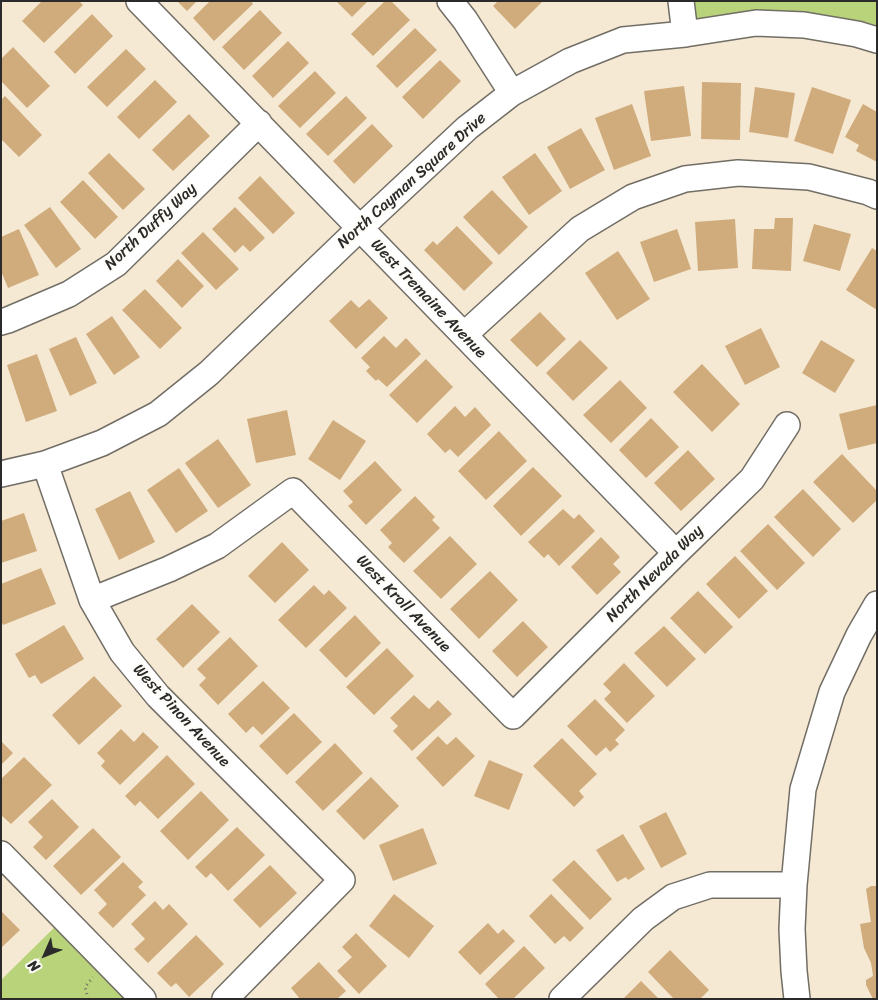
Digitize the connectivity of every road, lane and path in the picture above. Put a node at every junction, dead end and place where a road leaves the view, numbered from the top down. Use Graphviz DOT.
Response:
graph roads {
  1 [pos="139,1"];
  2 [pos="450,1"];
  3 [pos="681,1"];
  4 [pos="686,34"];
  5 [pos="877,40"];
  6 [pos="512,93"];
  7 [pos="259,123"];
  8 [pos="877,196"];
  9 [pos="360,228"];
  10 [pos="1,322"];
  11 [pos="464,336"];
  12 [pos="787,425"];
  13 [pos="45,464"];
  14 [pos="1,474"];
  15 [pos="676,552"];
  16 [pos="92,600"];
  17 [pos="877,604"];
  18 [pos="513,716"];
  19 [pos="1,854"];
  20 [pos="794,885"];
  21 [pos="143,999"];
  22 [pos="225,999"];
  23 [pos="562,999"];
  24 [pos="797,999"];
  1 -- 7 [label="street, West Tremaine Avenue"];
  2 -- 6 [label="street"];
  3 -- 4 [label="street"];
  4 -- 5 [label="street, North Cayman Square Drive"];
  4 -- 6 [label="street, North Cayman Square Drive"];
  6 -- 9 [label="street, North Cayman Square Drive"];
  7 -- 9 [label="street, West Tremaine Avenue"];
  7 -- 10 [label="street, North Duffy Way"];
  8 -- 11 [label="street"];
  9 -- 11 [label="street, West Tremaine Avenue"];
  9 -- 13 [label="street, North Cayman Square Drive"];
  11 -- 15 [label="street, West Tremaine Avenue"];
  12 -- 15 [label="street, North Nevada Way"];
  13 -- 14 [label="street, North Cayman Square Drive"];
  13 -- 16 [label="street, West Pinon Avenue"];
  15 -- 18 [label="street, North Nevada Way"];
  16 -- 18 [label="street, West Kroll Avenue"];
  16 -- 22 [label="street, West Pinon Avenue"];
  17 -- 20 [label="street"];
  19 -- 21 [label="street"];
  20 -- 23 [label="street"];
  20 -- 24 [label="street"];
}
